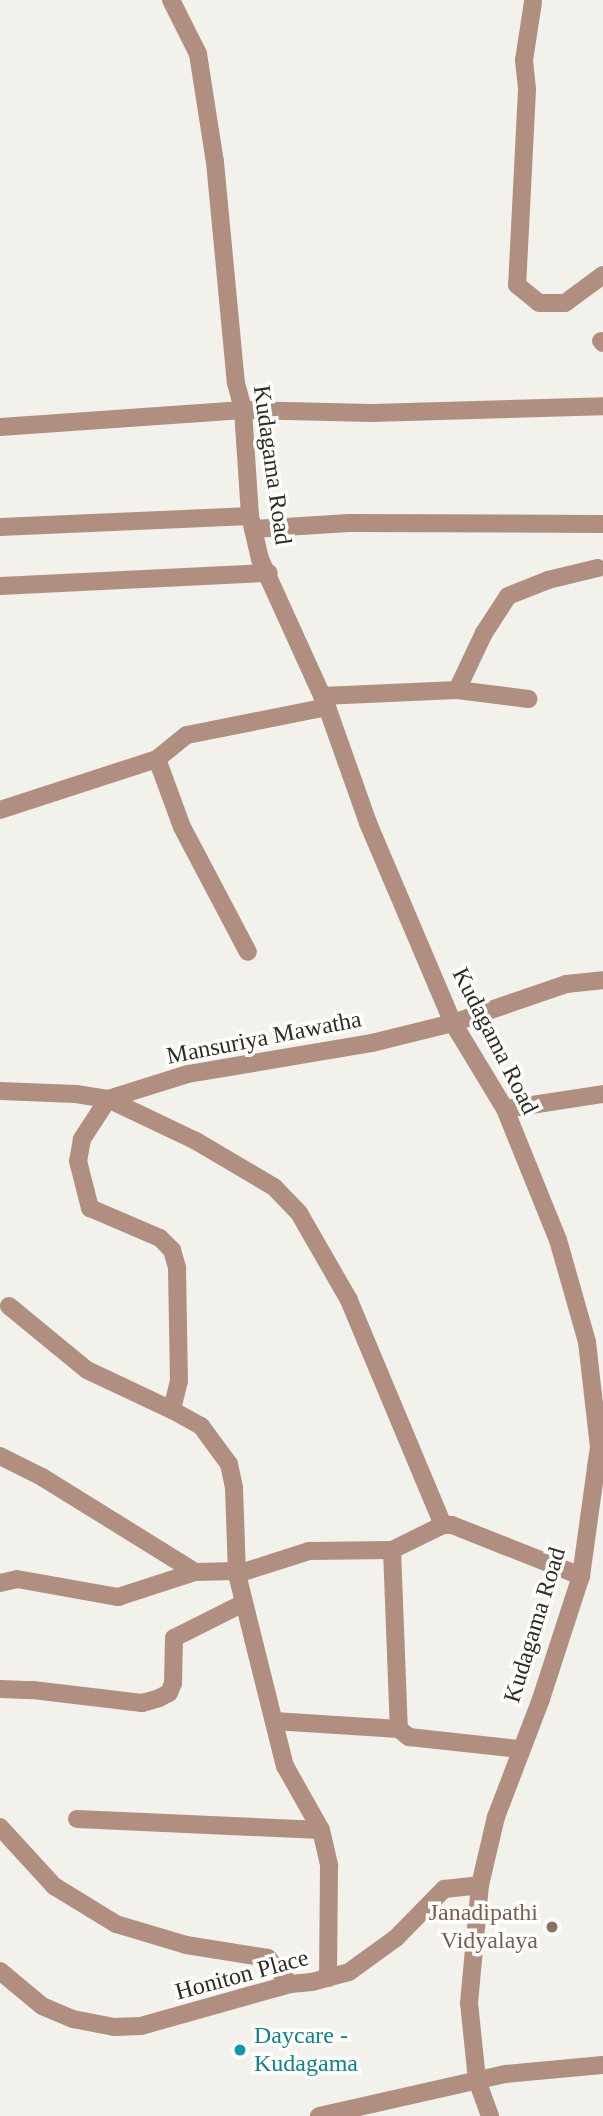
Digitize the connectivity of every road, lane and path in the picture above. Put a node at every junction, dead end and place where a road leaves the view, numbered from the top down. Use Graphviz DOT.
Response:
graph roads {
  1 [pos="171,0"];
  2 [pos="535,1"];
  3 [pos="603,275"];
  4 [pos="603,406"];
  5 [pos="243,410"];
  6 [pos="0,427"];
  7 [pos="251,522"];
  8 [pos="603,524"];
  9 [pos="0,527"];
  10 [pos="598,568"];
  11 [pos="269,573"];
  12 [pos="0,586"];
  13 [pos="457,690"];
  14 [pos="528,699"];
  15 [pos="324,701"];
  16 [pos="158,759"];
  17 [pos="0,810"];
  18 [pos="248,953"];
  19 [pos="603,979"];
  20 [pos="453,1023"];
  21 [pos="0,1091"];
  22 [pos="603,1094"];
  23 [pos="108,1099"];
  24 [pos="505,1109"];
  25 [pos="9,1306"];
  26 [pos="172,1410"];
  27 [pos="0,1456"];
  28 [pos="599,1467"];
  29 [pos="443,1525"];
  30 [pos="392,1550"];
  31 [pos="195,1572"];
  32 [pos="237,1572"];
  33 [pos="581,1576"];
  34 [pos="0,1583"];
  35 [pos="244,1603"];
  36 [pos="0,1689"];
  37 [pos="274,1721"];
  38 [pos="399,1729"];
  39 [pos="519,1749"];
  40 [pos="76,1819"];
  41 [pos="0,1827"];
  42 [pos="321,1830"];
  43 [pos="480,1885"];
  44 [pos="0,1971"];
  45 [pos="328,1978"];
  46 [pos="290,1984"];
  47 [pos="603,2065"];
  48 [pos="477,2080"];
  49 [pos="318,2116"];
  50 [pos="490,2116"];
  1 -- 5 [label="street, Kudagama Road"];
  2 -- 3 [label="street"];
  4 -- 5 [label="street"];
  5 -- 6 [label="street"];
  5 -- 7 [label="street, Kudagama Road"];
  7 -- 8 [label="street"];
  7 -- 9 [label="street"];
  7 -- 11 [label="street, Kudagama Road"];
  10 -- 13 [label="street"];
  11 -- 12 [label="street"];
  11 -- 15 [label="street, Kudagama Road"];
  13 -- 14 [label="street"];
  13 -- 15 [label="street"];
  15 -- 16 [label="street"];
  15 -- 20 [label="street, Kudagama Road"];
  16 -- 17 [label="street"];
  16 -- 18 [label="street"];
  19 -- 20 [label="street, Mansuriya Mawatha"];
  20 -- 23 [label="street, Mansuriya Mawatha"];
  20 -- 24 [label="street, Kudagama Road"];
  21 -- 23 [label="street"];
  22 -- 24 [label="street"];
  23 -- 26 [label="street"];
  23 -- 29 [label="street"];
  24 -- 28 [label="street, Kudagama Road"];
  25 -- 26 [label="street"];
  26 -- 32 [label="street"];
  27 -- 31 [label="street"];
  28 -- 33 [label="street, Kudagama Road"];
  29 -- 30 [label="street"];
  29 -- 33 [label="street"];
  30 -- 32 [label="street"];
  30 -- 38 [label="street"];
  31 -- 32 [label="street"];
  31 -- 34 [label="street"];
  32 -- 35 [label="street"];
  33 -- 39 [label="street, Kudagama Road"];
  35 -- 36 [label="street"];
  35 -- 37 [label="street"];
  37 -- 38 [label="street"];
  37 -- 42 [label="street"];
  38 -- 39 [label="street"];
  39 -- 43 [label="street, Kudagama Road"];
  40 -- 42 [label="street"];
  41 -- 46 [label="street"];
  42 -- 45 [label="street"];
  43 -- 45 [label="street, Honiton Place"];
  43 -- 48 [label="street, Kudagama Road"];
  44 -- 46 [label="street, Honiton Place"];
  45 -- 46 [label="street, Honiton Place"];
  47 -- 48 [label="street"];
  48 -- 49 [label="street"];
  48 -- 50 [label="street, Kudagama Road"];
}
